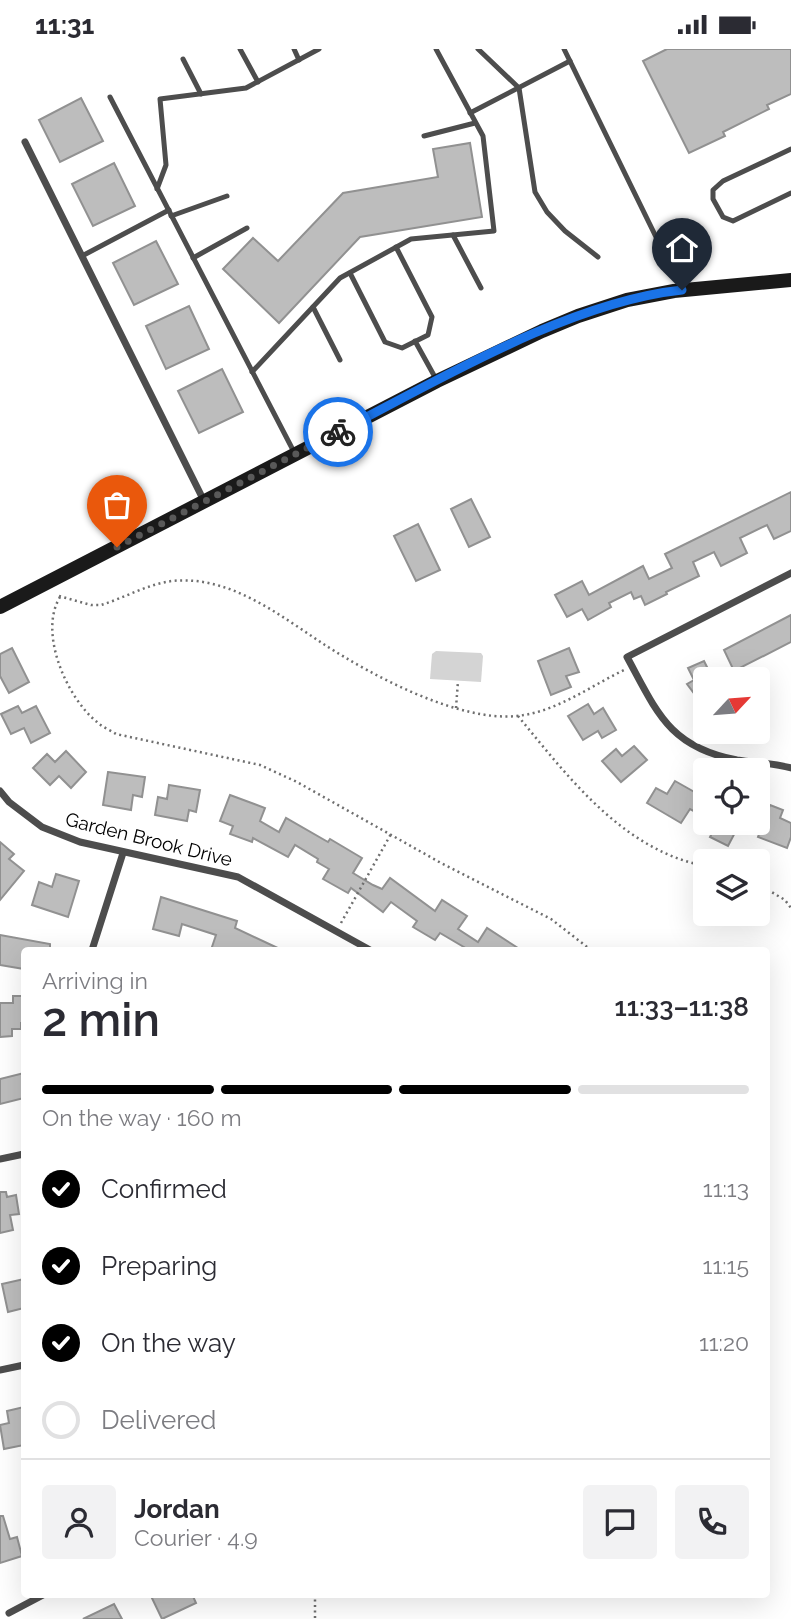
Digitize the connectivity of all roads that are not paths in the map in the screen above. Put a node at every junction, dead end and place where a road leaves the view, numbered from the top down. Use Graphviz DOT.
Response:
graph roads {
  1 [pos="240,49"];
  2 [pos="294,49"];
  3 [pos="319,49"];
  4 [pos="436,49"];
  5 [pos="478,49"];
  6 [pos="564,49"];
  7 [pos="183,59"];
  8 [pos="299,60"];
  9 [pos="570,61"];
  10 [pos="258,82"];
  11 [pos="519,88"];
  12 [pos="201,94"];
  13 [pos="110,97"];
  14 [pos="470,113"];
  15 [pos="475,123"];
  16 [pos="424,136"];
  17 [pos="25,142"];
  18 [pos="791,149"];
  19 [pos="157,188"];
  20 [pos="791,193"];
  21 [pos="227,196"];
  22 [pos="170,213"];
  23 [pos="247,228"];
  24 [pos="453,235"];
  25 [pos="396,247"];
  26 [pos="82,256"];
  27 [pos="598,257"];
  28 [pos="193,258"];
  29 [pos="350,272"];
  30 [pos="791,280"];
  31 [pos="481,288"];
  32 [pos="682,290"];
  33 [pos="313,307"];
  34 [pos="415,341"];
  35 [pos="340,360"];
  36 [pos="252,372"];
  37 [pos="437,381"];
  38 [pos="295,454"];
  39 [pos="204,501"];
  40 [pos="791,573"];
  41 [pos="0,607"];
  42 [pos="791,768"];
  43 [pos="0,791"];
  44 [pos="123,853"];
  45 [pos="93,947"];
  46 [pos="364,947"];
  47 [pos="21,1155"];
  48 [pos="0,1159"];
  49 [pos="21,1366"];
  50 [pos="0,1370"];
  51 [pos="37,1598"];
  52 [pos="9,1613"];
  1 -- 10 [label="lane"];
  2 -- 8 [label="lane"];
  3 -- 8 [label="lane"];
  4 -- 14 [label="lane"];
  5 -- 11 [label="lane"];
  6 -- 9 [label="lane"];
  7 -- 12 [label="lane"];
  8 -- 10 [label="lane"];
  9 -- 11 [label="lane"];
  9 -- 32 [label="lane"];
  10 -- 12 [label="lane"];
  11 -- 14 [label="lane"];
  11 -- 27 [label="lane"];
  12 -- 19 [label="lane"];
  13 -- 19 [label="lane"];
  14 -- 15 [label="lane"];
  15 -- 16 [label="lane"];
  15 -- 24 [label="lane"];
  17 -- 26 [label="street"];
  18 -- 20 [label="lane"];
  19 -- 22 [label="lane"];
  21 -- 22 [label="lane"];
  22 -- 26 [label="lane"];
  22 -- 28 [label="lane"];
  23 -- 28 [label="lane"];
  24 -- 25 [label="lane"];
  24 -- 31 [label="lane"];
  25 -- 29 [label="lane"];
  25 -- 34 [label="lane"];
  26 -- 39 [label="street"];
  28 -- 36 [label="lane"];
  29 -- 33 [label="lane"];
  29 -- 34 [label="lane"];
  30 -- 32 [label="street"];
  32 -- 37 [label="street"];
  33 -- 35 [label="lane"];
  33 -- 36 [label="lane"];
  34 -- 37 [label="lane"];
  36 -- 38 [label="lane"];
  37 -- 38 [label="street"];
  38 -- 39 [label="street"];
  39 -- 41 [label="street"];
  40 -- 42 [label="street"];
  43 -- 44 [label="street, Garden Brook Drive"];
  44 -- 45 [label="street"];
  44 -- 46 [label="street, Garden Brook Drive"];
  47 -- 48 [label="street"];
  49 -- 50 [label="street"];
  51 -- 52 [label="street"];
}
